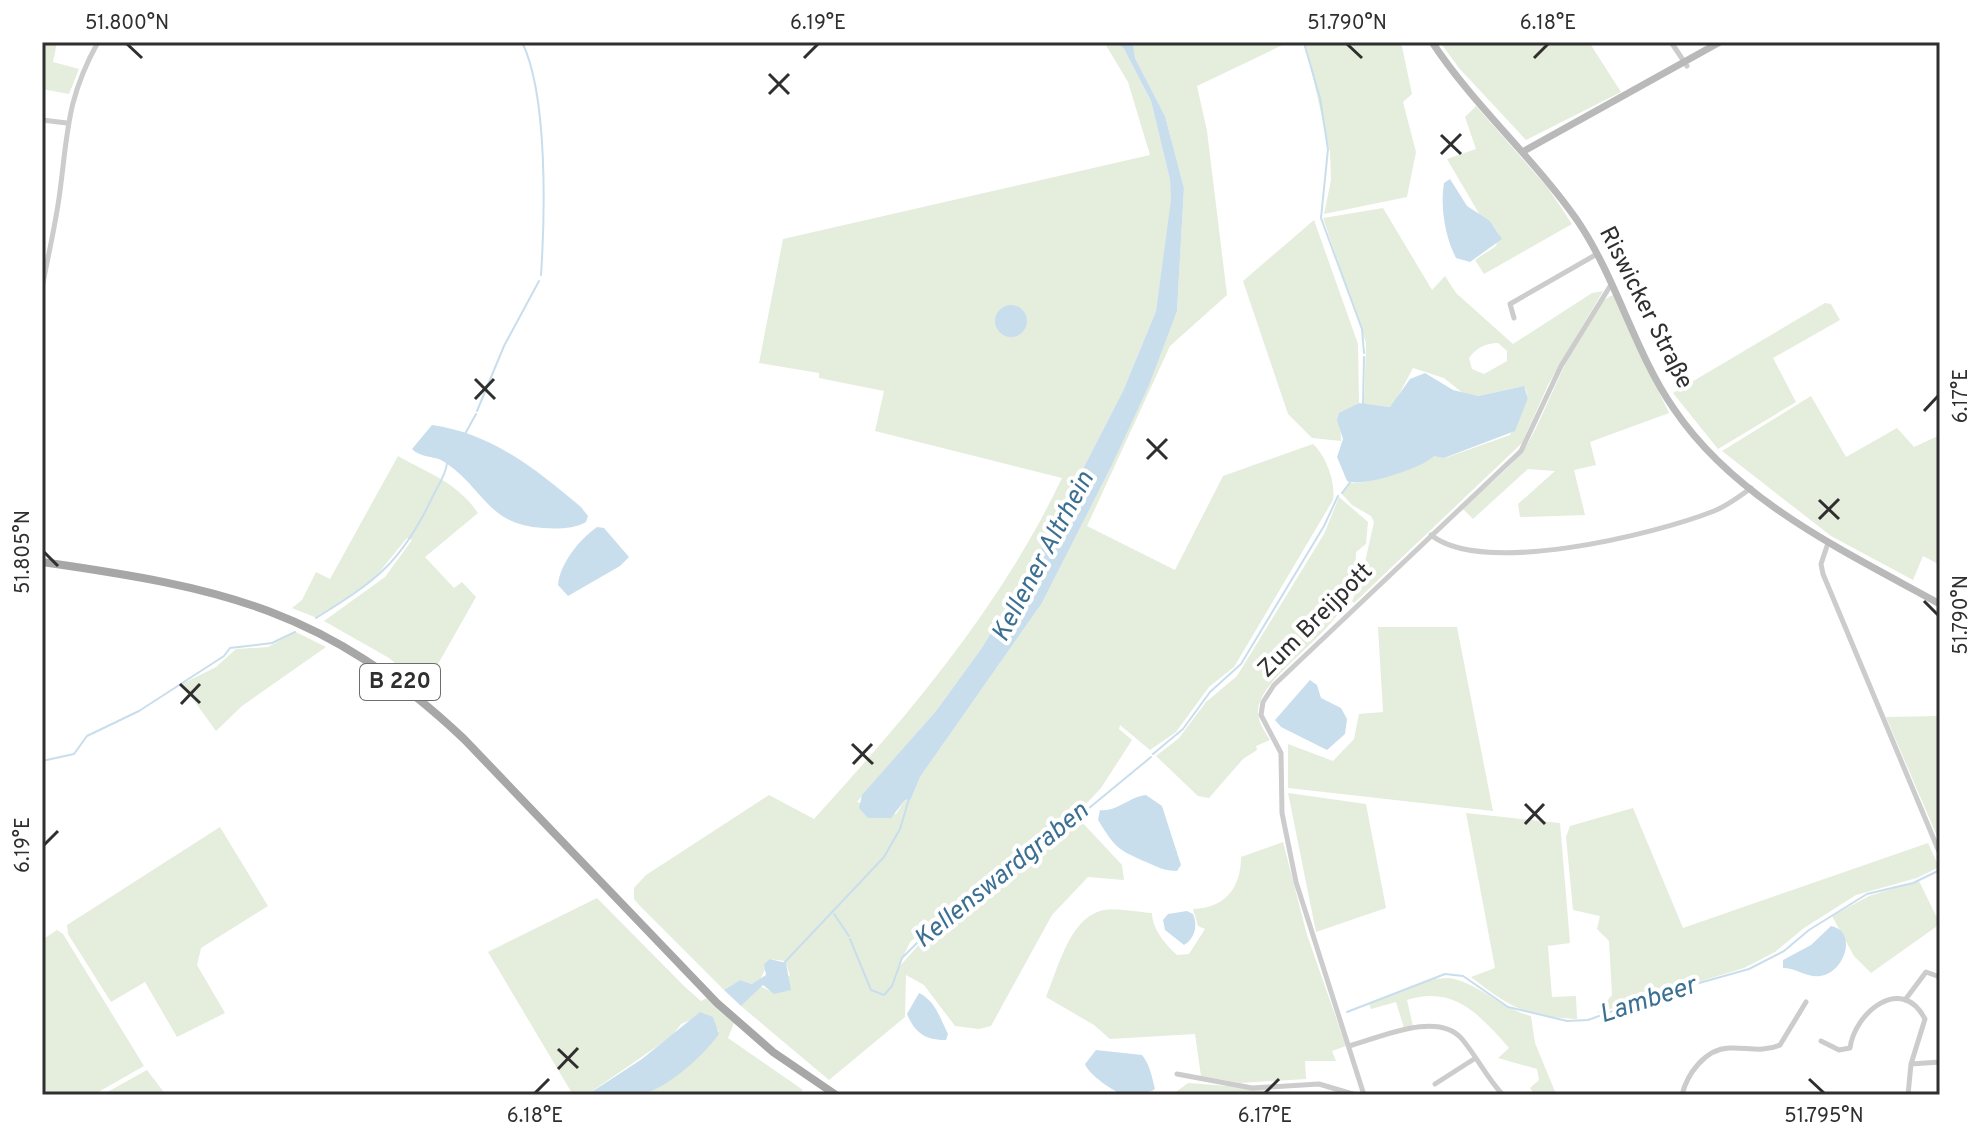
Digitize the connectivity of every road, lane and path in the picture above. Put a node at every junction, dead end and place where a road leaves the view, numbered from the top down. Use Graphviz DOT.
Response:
graph roads {
  1 [pos="98,42"];
  2 [pos="1432,42"];
  3 [pos="1671,42"];
  4 [pos="1720,42"];
  5 [pos="1685,64"];
  6 [pos="42,120"];
  7 [pos="67,123"];
  8 [pos="1524,151"];
  9 [pos="1597,254"];
  10 [pos="1612,283"];
  11 [pos="42,288"];
  12 [pos="1514,318"];
  13 [pos="1751,488"];
  14 [pos="1431,535"];
  15 [pos="1828,543"];
  16 [pos="42,562"];
  17 [pos="1940,604"];
  18 [pos="1940,854"];
  19 [pos="1940,977"];
  20 [pos="1905,1000"];
  21 [pos="1806,1002"];
  22 [pos="1821,1041"];
  23 [pos="1349,1046"];
  24 [pos="1474,1059"];
  25 [pos="1940,1062"];
  26 [pos="1911,1064"];
  27 [pos="1177,1074"];
  28 [pos="1435,1084"];
  29 [pos="836,1095"];
  30 [pos="1356,1095"];
  31 [pos="1364,1095"];
  32 [pos="1503,1095"];
  33 [pos="1682,1095"];
  34 [pos="1908,1095"];
  1 -- 7 [label="street"];
  2 -- 8 [label="street, Riswicker Straße"];
  3 -- 5 [label="street"];
  4 -- 5 [label="street"];
  5 -- 8 [label="street"];
  6 -- 7 [label="street"];
  7 -- 11 [label="street"];
  8 -- 9 [label="street, Riswicker Straße"];
  9 -- 10 [label="street, Riswicker Straße"];
  9 -- 12 [label="street"];
  10 -- 13 [label="street, Riswicker Straße"];
  10 -- 14 [label="street, Zum Breijpott"];
  13 -- 14 [label="street"];
  13 -- 15 [label="street, Riswicker Straße"];
  14 -- 23 [label="street, Zum Breijpott"];
  15 -- 17 [label="street, Riswicker Straße"];
  15 -- 18 [label="street"];
  16 -- 29 [label="main road, B 220"];
  19 -- 20 [label="street"];
  20 -- 22 [label="street"];
  20 -- 26 [label="street"];
  21 -- 33 [label="street"];
  23 -- 24 [label="street"];
  23 -- 31 [label="street, Zum Breijpott"];
  24 -- 28 [label="street"];
  24 -- 32 [label="street"];
  25 -- 26 [label="street"];
  26 -- 34 [label="street"];
  27 -- 30 [label="street"];
}
